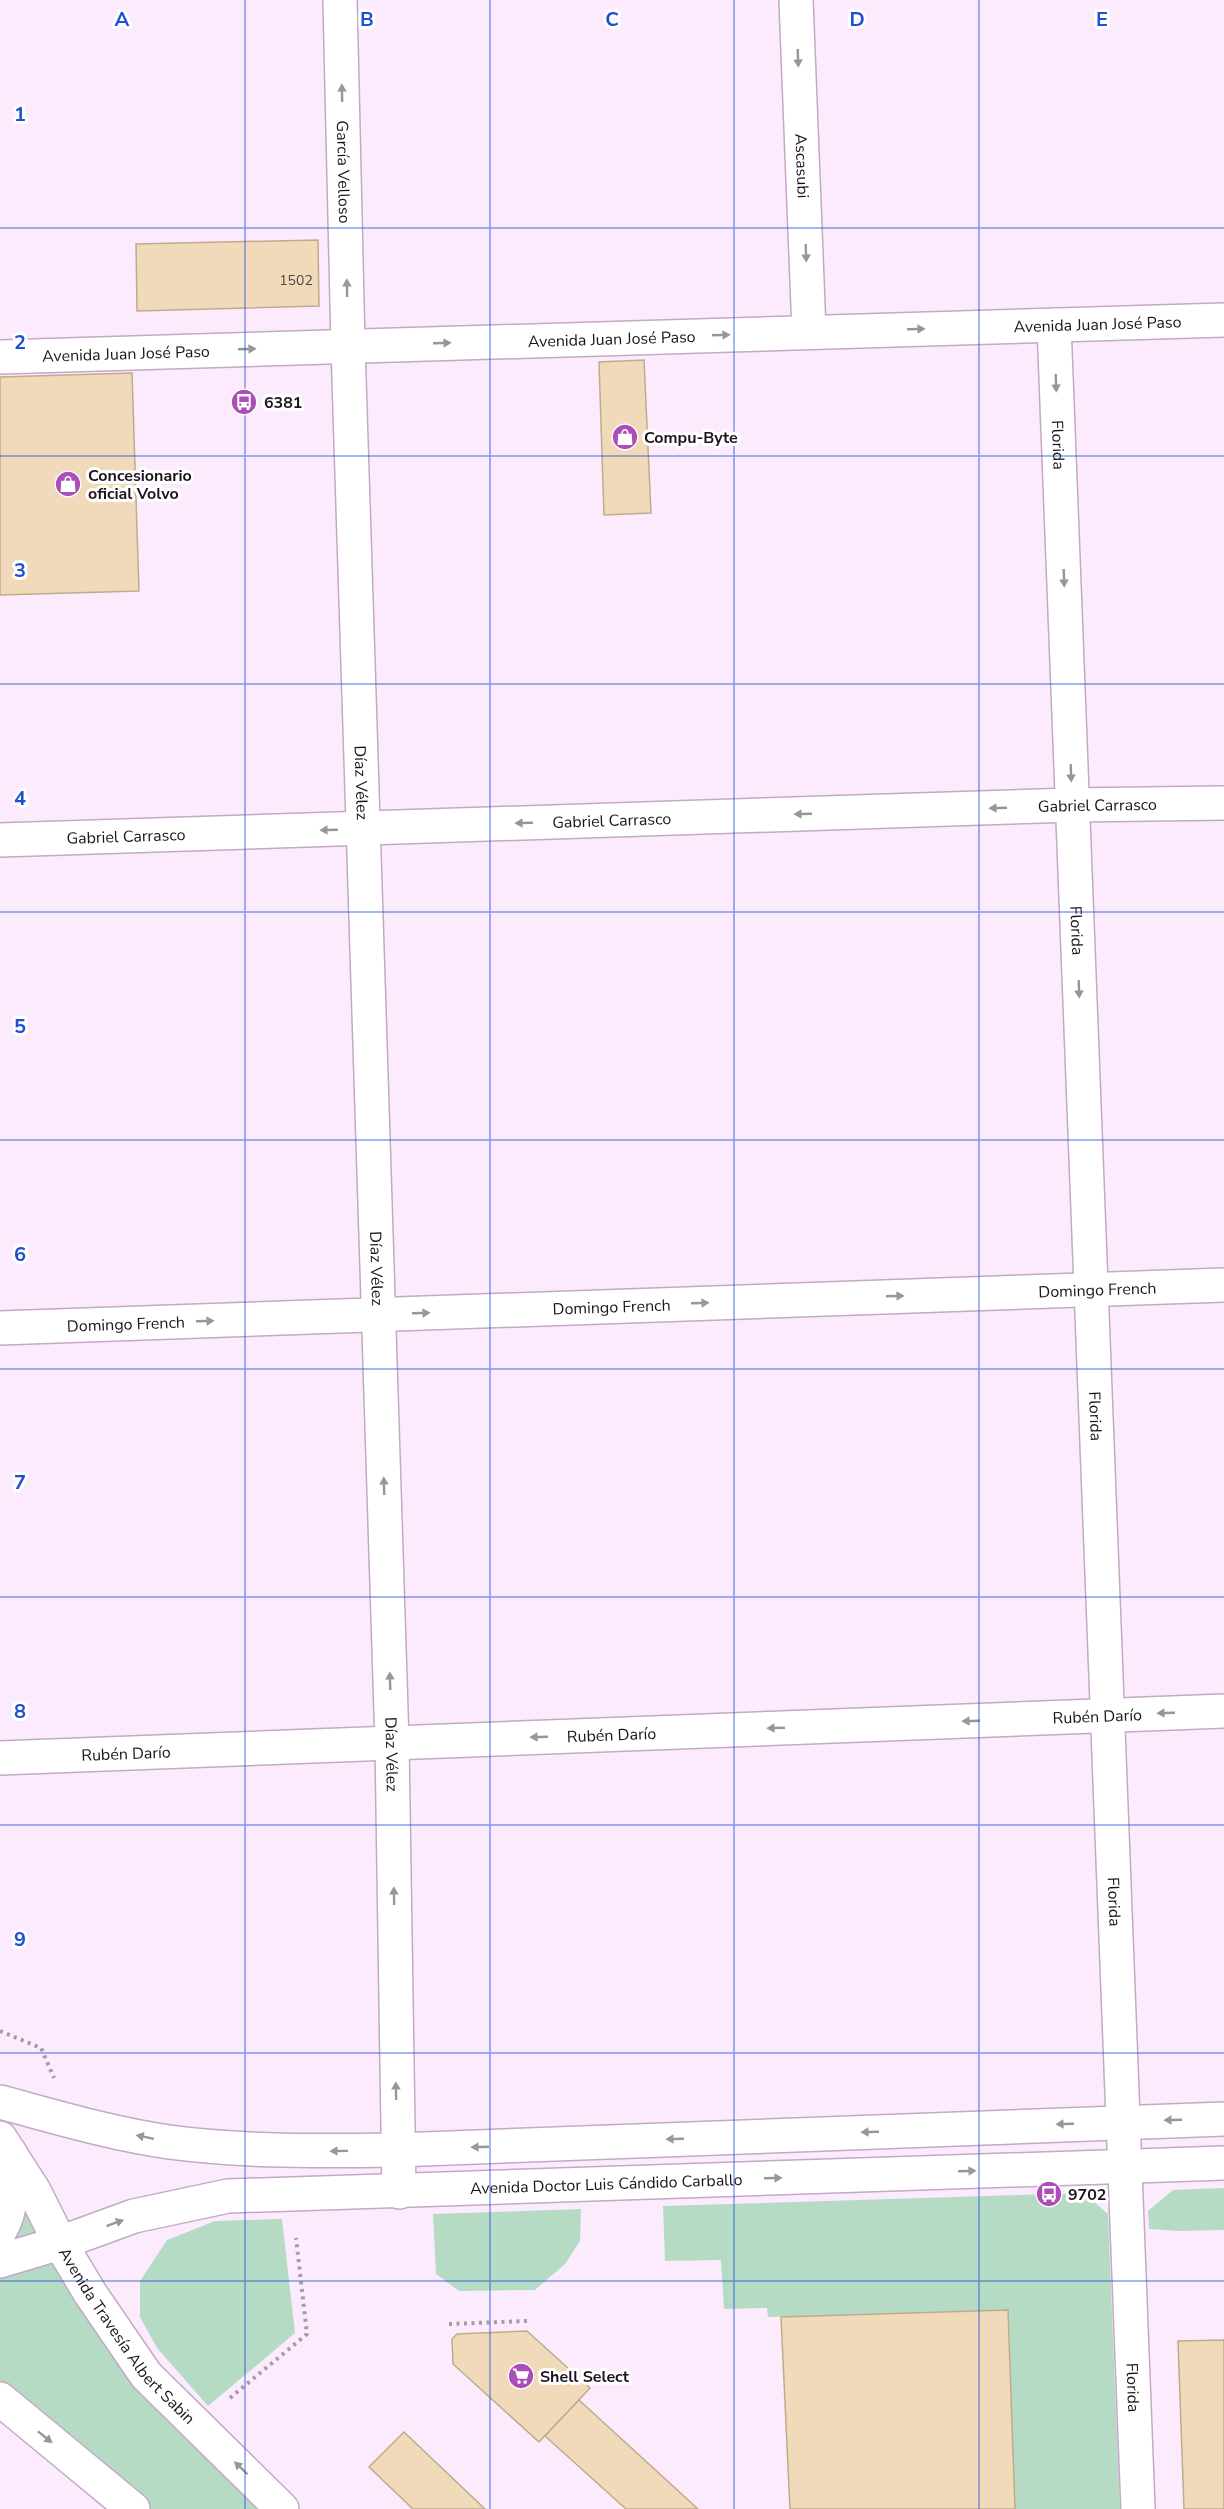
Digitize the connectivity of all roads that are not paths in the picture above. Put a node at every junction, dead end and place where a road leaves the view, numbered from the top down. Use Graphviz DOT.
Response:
graph roads {
  1 [pos="340,0"];
  2 [pos="796,0"];
  3 [pos="1224,320"];
  4 [pos="1054,325"];
  5 [pos="809,332"];
  6 [pos="348,346"];
  7 [pos="0,357"];
  8 [pos="1224,803"];
  9 [pos="1072,805"];
  10 [pos="363,829"];
  11 [pos="0,840"];
  12 [pos="1224,1285"];
  13 [pos="1091,1289"];
  14 [pos="379,1315"];
  15 [pos="0,1328"];
  16 [pos="1224,1711"];
  17 [pos="1107,1715"];
  18 [pos="392,1743"];
  19 [pos="0,1758"];
  20 [pos="0,2102"];
  21 [pos="1224,2119"];
  22 [pos="1123,2122"];
  23 [pos="5,2146"];
  24 [pos="397,2150"];
  25 [pos="1224,2163"];
  26 [pos="1125,2165"];
  27 [pos="399,2192"];
  28 [pos="0,2231"];
  29 [pos="60,2243"];
  30 [pos="0,2260"];
  31 [pos="0,2399"];
  32 [pos="133,2509"];
  33 [pos="282,2509"];
  34 [pos="1138,2509"];
  6 -- 1 [label="street, García Velloso, one-way"];
  2 -- 5 [label="street, Ascasubi, one-way"];
  3 -- 4 [label="street, Avenida Juan José Paso"];
  5 -- 4 [label="street, Avenida Juan José Paso, one-way"];
  4 -- 9 [label="street, Florida, one-way"];
  6 -- 5 [label="street, Avenida Juan José Paso, one-way"];
  7 -- 6 [label="street, Avenida Juan José Paso, one-way"];
  6 -- 10 [label="street, Díaz Vélez"];
  8 -- 9 [label="street, Gabriel Carrasco"];
  9 -- 10 [label="street, Gabriel Carrasco, one-way"];
  9 -- 13 [label="street, Florida, one-way"];
  10 -- 11 [label="street, Gabriel Carrasco, one-way"];
  10 -- 14 [label="street, Díaz Vélez"];
  12 -- 13 [label="street, Domingo French"];
  14 -- 13 [label="street, Domingo French, one-way"];
  13 -- 17 [label="street, Florida"];
  15 -- 14 [label="street, Domingo French, one-way"];
  18 -- 14 [label="street, Díaz Vélez, one-way"];
  16 -- 17 [label="street, Rubén Darío, one-way"];
  17 -- 18 [label="street, Rubén Darío, one-way"];
  17 -- 22 [label="street, Florida"];
  18 -- 19 [label="street, Rubén Darío"];
  24 -- 18 [label="street, Díaz Vélez, one-way"];
  24 -- 20 [label="street, one-way"];
  21 -- 22 [label="street, one-way"];
  22 -- 24 [label="street, one-way"];
  22 -- 26 [label="street, Florida"];
  23 -- 28 [label="street"];
  23 -- 29 [label="street, Avenida Travesía Albert Sabin"];
  24 -- 27 [label="street, Díaz Vélez"];
  25 -- 26 [label="street, Avenida Doctor Luis Cándido Carballo"];
  27 -- 26 [label="street, Avenida Doctor Luis Cándido Carballo, one-way"];
  26 -- 34 [label="street, Florida"];
  29 -- 27 [label="street, Avenida Doctor Luis Cándido Carballo, one-way"];
  29 -- 30 [label="street, Avenida Doctor Luis Cándido Carballo"];
  33 -- 29 [label="street, Avenida Travesía Albert Sabin, one-way"];
  31 -- 32 [label="street, one-way"];
}
